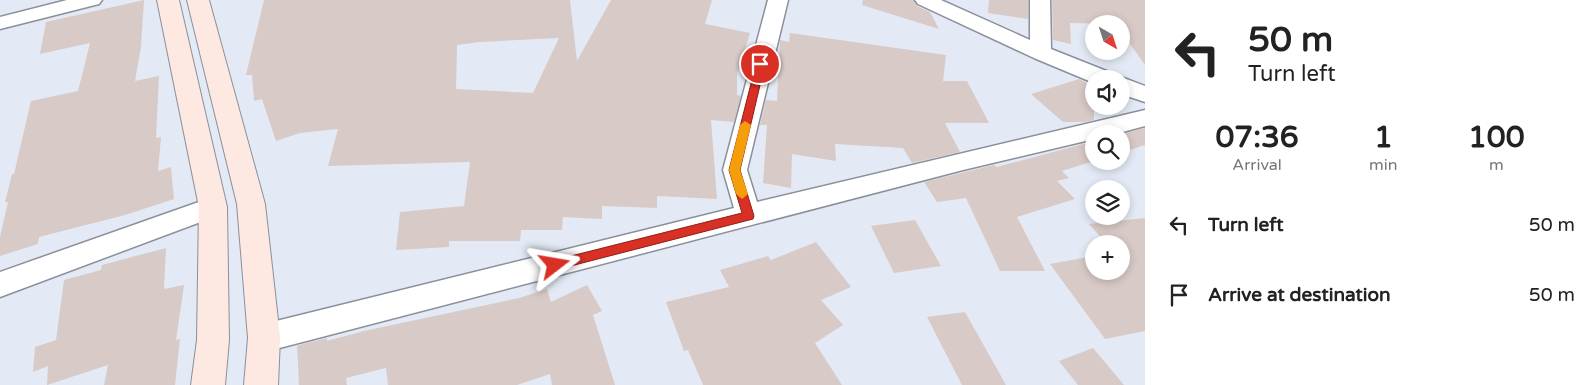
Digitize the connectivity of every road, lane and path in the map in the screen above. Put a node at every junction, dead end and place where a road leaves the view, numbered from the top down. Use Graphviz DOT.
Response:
graph roads {
  1 [pos="92,0"];
  2 [pos="168,0"];
  3 [pos="198,0"];
  4 [pos="778,0"];
  5 [pos="925,0"];
  6 [pos="1040,0"];
  7 [pos="0,23"];
  8 [pos="1041,53"];
  9 [pos="1085,71"];
  10 [pos="1130,88"];
  11 [pos="1145,94"];
  12 [pos="1145,118"];
  13 [pos="212,207"];
  14 [pos="749,216"];
  15 [pos="0,286"];
  16 [pos="264,338"];
  17 [pos="208,385"];
  18 [pos="261,385"];
  1 -- 7 [label="street"];
  2 -- 13 [label="main road"];
  3 -- 16 [label="main road"];
  4 -- 14 [label="street"];
  5 -- 8 [label="street"];
  6 -- 8 [label="street"];
  8 -- 9 [label="street"];
  10 -- 11 [label="street"];
  12 -- 14 [label="street"];
  13 -- 15 [label="street"];
  13 -- 17 [label="main road"];
  14 -- 16 [label="street"];
  16 -- 18 [label="main road"];
}
